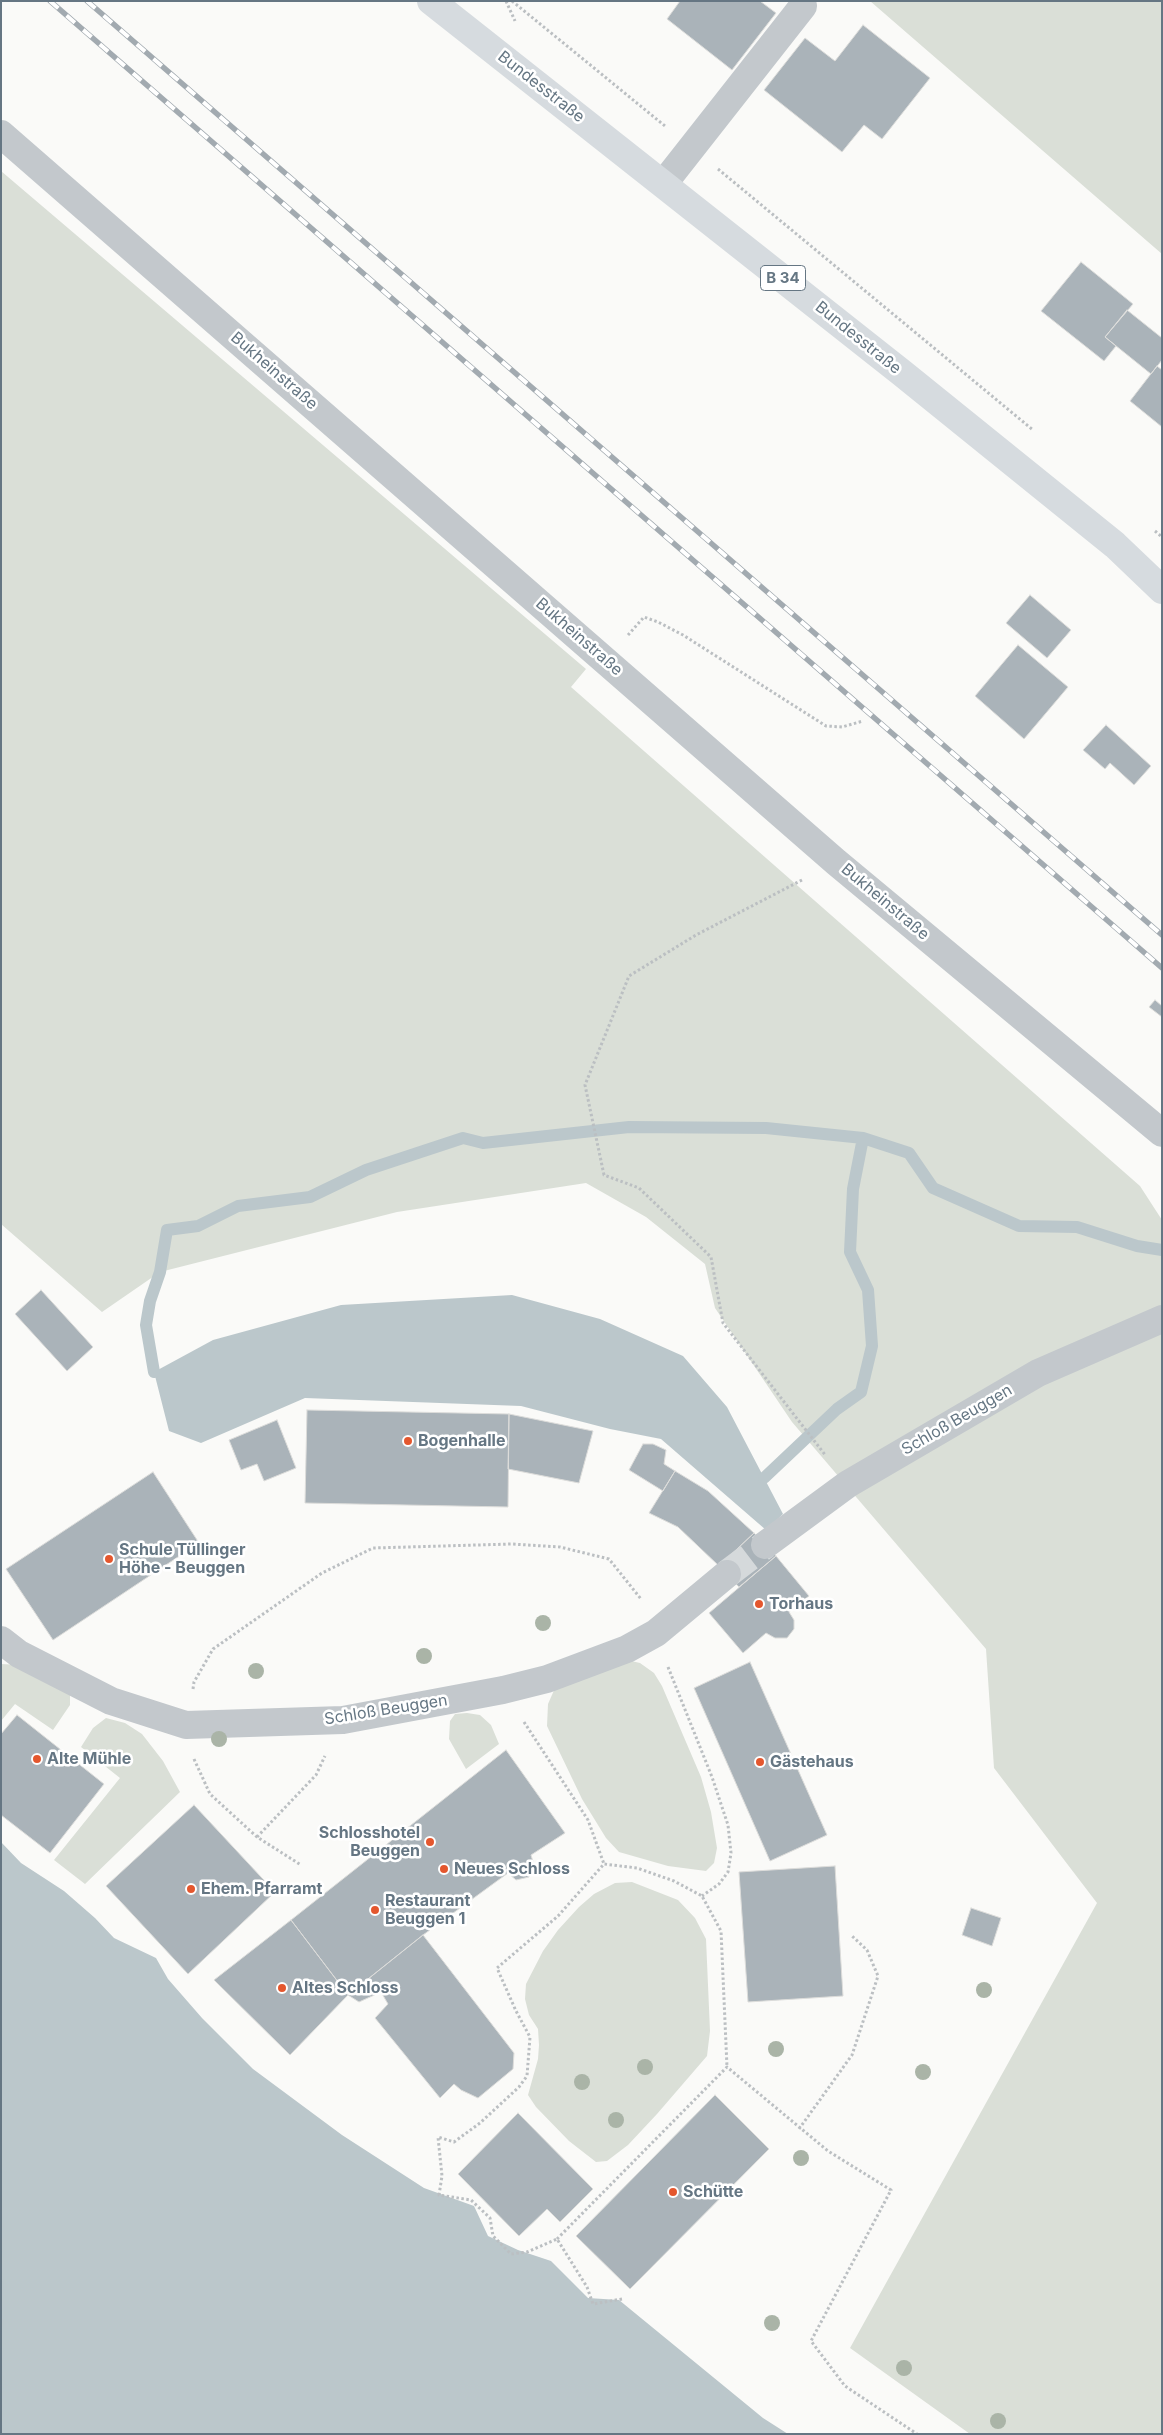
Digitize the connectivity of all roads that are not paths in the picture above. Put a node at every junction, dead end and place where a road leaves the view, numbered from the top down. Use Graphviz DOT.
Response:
graph roads {
  1 [pos="431,1"];
  2 [pos="803,6"];
  3 [pos="1,134"];
  4 [pos="664,184"];
  5 [pos="1162,590"];
  6 [pos="1162,1133"];
  7 [pos="1162,1319"];
  8 [pos="765,1545"];
  9 [pos="727,1574"];
  10 [pos="1,1640"];
  1 -- 4 [label="main road, Bundesstraße / B 34"];
  2 -- 4 [label="street"];
  3 -- 6 [label="street, Bukheinstraße"];
  4 -- 5 [label="main road, Bundesstraße / B 34"];
  7 -- 8 [label="street, Schloß Beuggen"];
  9 -- 10 [label="street, Schloß Beuggen"];
}
